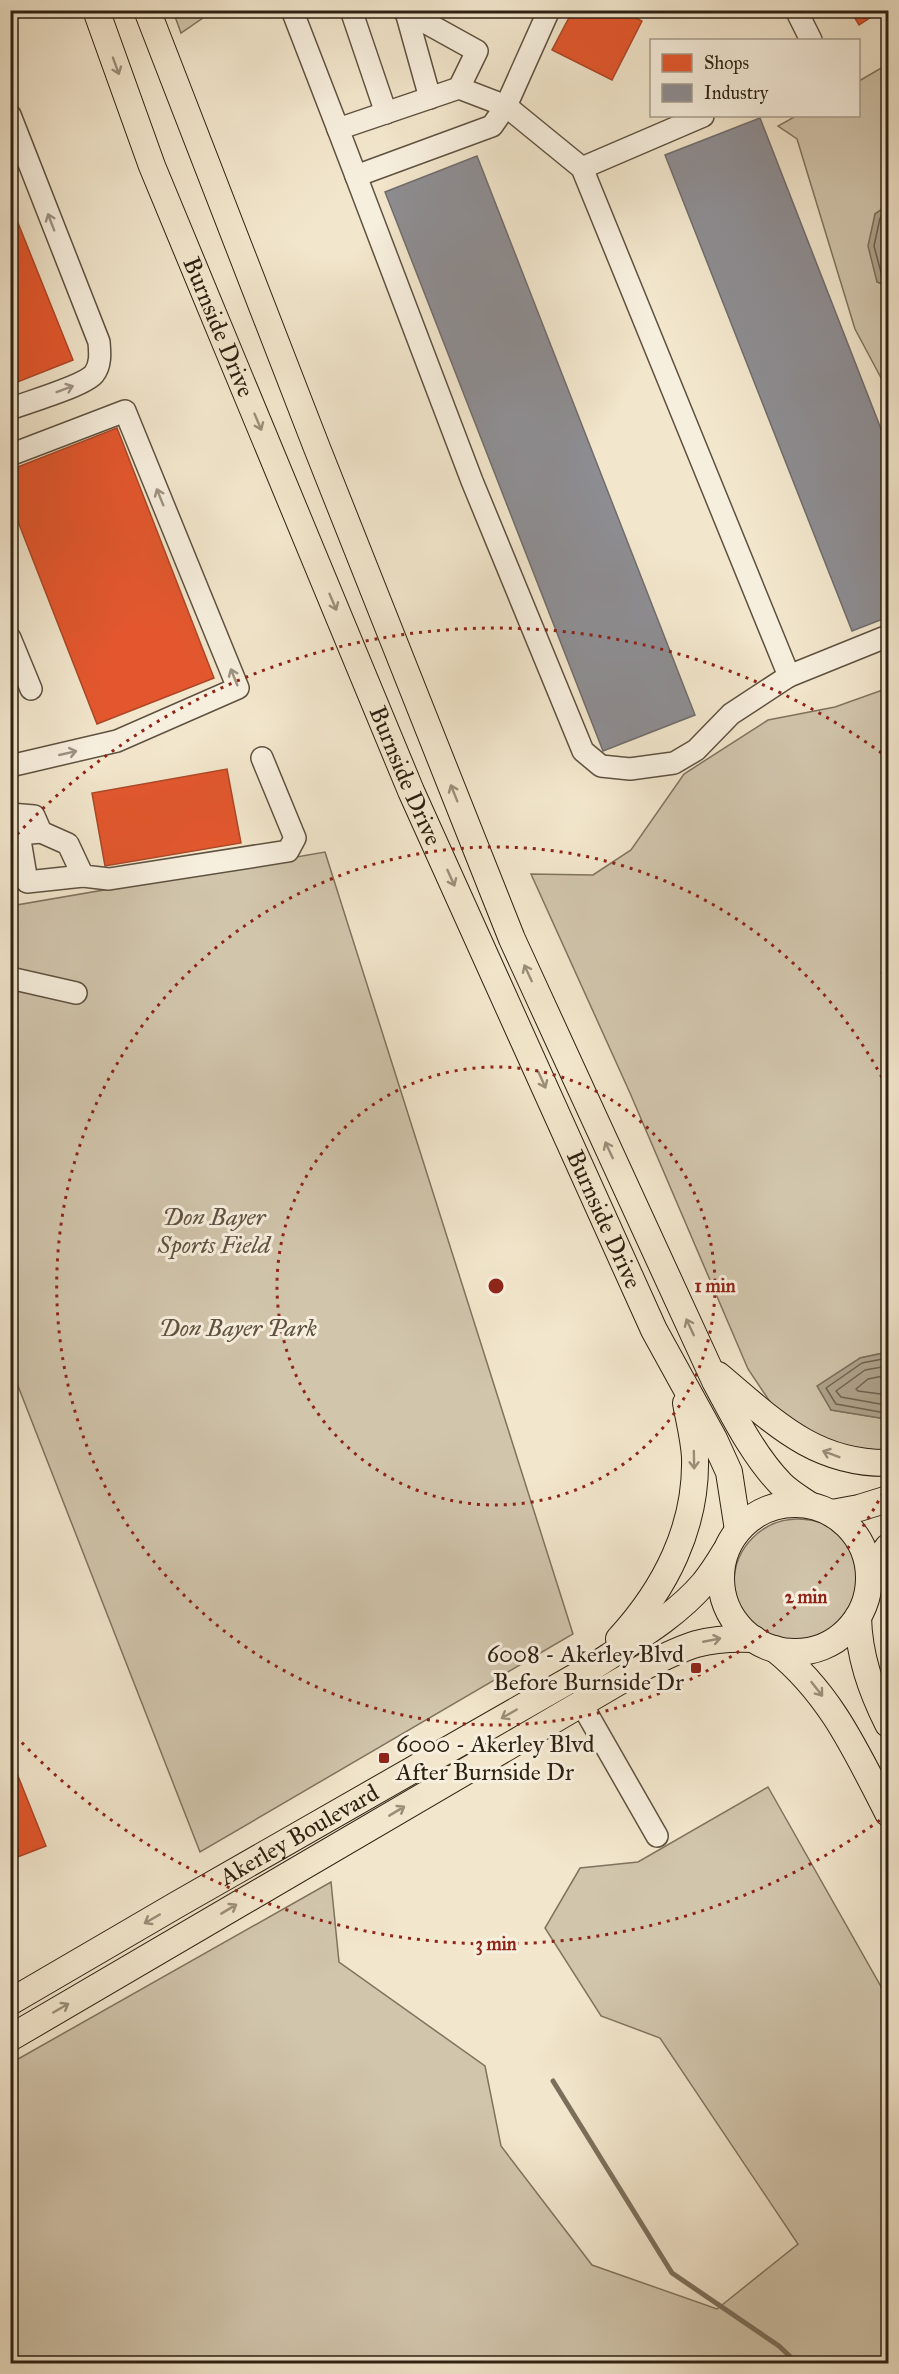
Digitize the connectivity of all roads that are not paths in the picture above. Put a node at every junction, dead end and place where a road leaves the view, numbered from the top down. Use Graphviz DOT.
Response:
graph roads {
  1 [pos="96,10"];
  2 [pos="147,10"];
  3 [pos="292,10"];
  4 [pos="351,10"];
  5 [pos="549,10"];
  6 [pos="796,10"];
  7 [pos="405,11"];
  8 [pos="811,39"];
  9 [pos="459,88"];
  10 [pos="430,98"];
  11 [pos="506,106"];
  12 [pos="386,113"];
  13 [pos="10,115"];
  14 [pos="701,117"];
  15 [pos="338,129"];
  16 [pos="582,168"];
  17 [pos="356,176"];
  18 [pos="10,409"];
  19 [pos="10,455"];
  20 [pos="888,636"];
  21 [pos="10,638"];
  22 [pos="789,676"];
  23 [pos="32,689"];
  24 [pos="262,758"];
  25 [pos="10,766"];
  26 [pos="10,814"];
  27 [pos="41,832"];
  28 [pos="83,876"];
  29 [pos="10,978"];
  30 [pos="76,993"];
  31 [pos="709,1368"];
  32 [pos="682,1382"];
  33 [pos="888,1463"];
  34 [pos="888,1499"];
  35 [pos="808,1504"];
  36 [pos="832,1513"];
  37 [pos="738,1530"];
  38 [pos="888,1547"];
  39 [pos="725,1552"];
  40 [pos="870,1572"];
  41 [pos="858,1617"];
  42 [pos="764,1644"];
  43 [pos="596,1665"];
  44 [pos="581,1703"];
  45 [pos="888,1724"];
  46 [pos="888,1813"];
  47 [pos="657,1836"];
  48 [pos="10,2002"];
  49 [pos="10,2038"];
  1 -- 32 [label="main road, Burnside Drive, one-way"];
  31 -- 2 [label="main road, Burnside Drive, one-way"];
  3 -- 15 [label="lane"];
  4 -- 12 [label="lane"];
  5 -- 11 [label="lane"];
  6 -- 8 [label="lane"];
  7 -- 9 [label="lane"];
  7 -- 10 [label="lane"];
  9 -- 10 [label="lane"];
  9 -- 11 [label="lane"];
  10 -- 12 [label="lane"];
  11 -- 16 [label="lane"];
  11 -- 17 [label="lane"];
  12 -- 15 [label="lane"];
  18 -- 13 [label="lane, one-way"];
  14 -- 16 [label="lane"];
  15 -- 17 [label="lane"];
  16 -- 22 [label="lane"];
  17 -- 22 [label="lane"];
  25 -- 19 [label="lane, one-way"];
  20 -- 22 [label="lane"];
  21 -- 23 [label="lane"];
  24 -- 28 [label="lane"];
  26 -- 27 [label="lane"];
  27 -- 28 [label="lane"];
  27 -- 28 [label="lane"];
  29 -- 30 [label="lane"];
  33 -- 31 [label="main road, one-way"];
  31 -- 35 [label="main road, Burnside Drive"];
  32 -- 37 [label="main road, Burnside Drive"];
  32 -- 43 [label="main road, one-way"];
  34 -- 36 [label="main road"];
  35 -- 36 [label="main road"];
  35 -- 37 [label="main road"];
  36 -- 40 [label="main road"];
  37 -- 39 [label="main road"];
  38 -- 40 [label="main road"];
  39 -- 42 [label="main road"];
  39 -- 43 [label="main road, Akerley Boulevard"];
  40 -- 41 [label="main road"];
  41 -- 42 [label="main road"];
  41 -- 45 [label="main road"];
  44 -- 42 [label="main road, Akerley Boulevard, one-way"];
  42 -- 46 [label="main road, one-way"];
  43 -- 48 [label="main road, Akerley Boulevard, one-way"];
  44 -- 47 [label="lane"];
  49 -- 44 [label="main road, Akerley Boulevard, one-way"];
}
